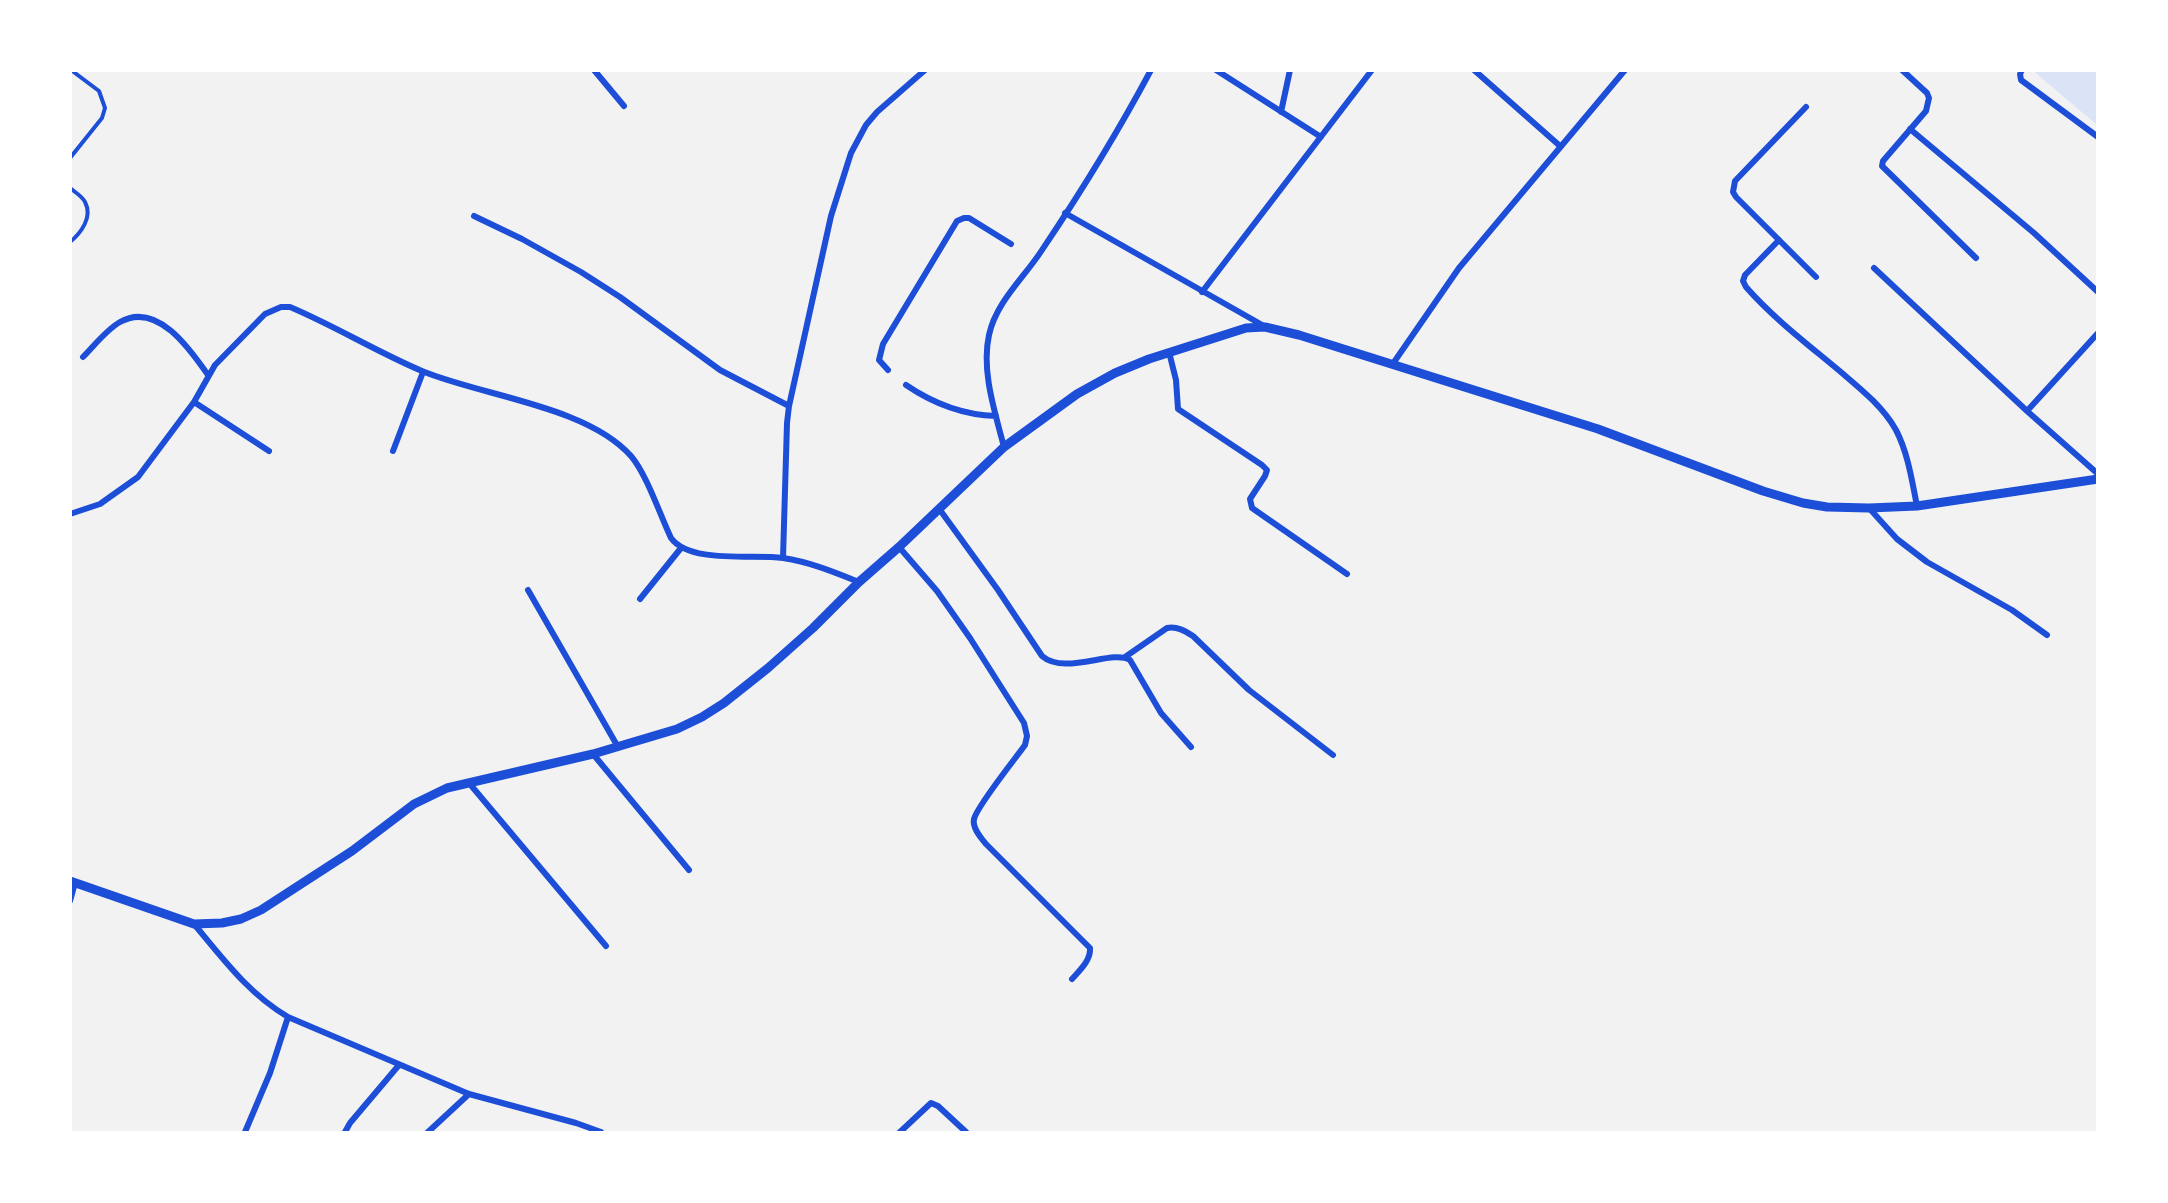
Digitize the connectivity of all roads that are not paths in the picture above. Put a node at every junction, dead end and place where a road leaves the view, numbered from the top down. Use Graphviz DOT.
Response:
graph roads {
  1 [pos="71,70"];
  2 [pos="594,70"];
  3 [pos="925,70"];
  4 [pos="1151,70"];
  5 [pos="1215,70"];
  6 [pos="1290,70"];
  7 [pos="1372,70"];
  8 [pos="1474,70"];
  9 [pos="1624,70"];
  10 [pos="1902,70"];
  11 [pos="2022,70"];
  12 [pos="624,106"];
  13 [pos="1806,107"];
  14 [pos="1281,112"];
  15 [pos="1911,129"];
  16 [pos="1322,137"];
  17 [pos="2097,138"];
  18 [pos="1560,146"];
  19 [pos="70,158"];
  20 [pos="70,188"];
  21 [pos="1065,213"];
  22 [pos="474,216"];
  23 [pos="1779,240"];
  24 [pos="70,242"];
  25 [pos="1011,244"];
  26 [pos="1976,258"];
  27 [pos="1874,268"];
  28 [pos="1816,277"];
  29 [pos="1202,292"];
  30 [pos="2097,292"];
  31 [pos="1265,327"];
  32 [pos="2097,333"];
  33 [pos="1169,352"];
  34 [pos="83,357"];
  35 [pos="1392,365"];
  36 [pos="888,370"];
  37 [pos="423,372"];
  38 [pos="208,375"];
  39 [pos="906,385"];
  40 [pos="194,402"];
  41 [pos="789,406"];
  42 [pos="2027,411"];
  43 [pos="996,417"];
  44 [pos="1004,447"];
  45 [pos="269,451"];
  46 [pos="393,451"];
  47 [pos="2097,474"];
  48 [pos="2097,479"];
  49 [pos="1917,506"];
  50 [pos="1869,508"];
  51 [pos="939,510"];
  52 [pos="70,514"];
  53 [pos="899,547"];
  54 [pos="681,548"];
  55 [pos="783,558"];
  56 [pos="1347,574"];
  57 [pos="859,582"];
  58 [pos="528,590"];
  59 [pos="640,599"];
  60 [pos="2047,635"];
  61 [pos="1125,657"];
  62 [pos="618,747"];
  63 [pos="1191,747"];
  64 [pos="593,754"];
  65 [pos="1333,756"];
  66 [pos="469,783"];
  67 [pos="689,870"];
  68 [pos="73,882"];
  69 [pos="70,901"];
  70 [pos="194,924"];
  71 [pos="606,946"];
  72 [pos="1072,979"];
  73 [pos="288,1017"];
  74 [pos="399,1065"];
  75 [pos="469,1094"];
  76 [pos="245,1132"];
  77 [pos="345,1132"];
  78 [pos="428,1132"];
  79 [pos="601,1132"];
  80 [pos="900,1132"];
  81 [pos="966,1132"];
  1 -- 19 [label="lane"];
  2 -- 12 [label="street"];
  3 -- 41 [label="street"];
  4 -- 21 [label="street"];
  5 -- 14 [label="street"];
  6 -- 14 [label="street"];
  7 -- 16 [label="street"];
  8 -- 18 [label="street"];
  9 -- 18 [label="street"];
  10 -- 15 [label="street"];
  11 -- 17 [label="street"];
  13 -- 23 [label="street"];
  14 -- 16 [label="street"];
  15 -- 26 [label="street"];
  15 -- 30 [label="street"];
  16 -- 29 [label="street"];
  18 -- 35 [label="street"];
  20 -- 24 [label="lane"];
  21 -- 29 [label="street"];
  21 -- 43 [label="street"];
  22 -- 41 [label="street"];
  23 -- 28 [label="street"];
  23 -- 49 [label="street"];
  25 -- 36 [label="street"];
  27 -- 42 [label="street"];
  29 -- 31 [label="street"];
  31 -- 33 [label="street"];
  31 -- 35 [label="street"];
  32 -- 42 [label="street"];
  33 -- 44 [label="street"];
  33 -- 56 [label="street"];
  34 -- 38 [label="street"];
  35 -- 50 [label="street"];
  37 -- 38 [label="street"];
  37 -- 46 [label="street"];
  37 -- 54 [label="street"];
  38 -- 40 [label="street"];
  39 -- 43 [label="street"];
  40 -- 45 [label="street"];
  40 -- 52 [label="street"];
  41 -- 55 [label="street"];
  42 -- 47 [label="street"];
  43 -- 44 [label="street"];
  44 -- 51 [label="street"];
  48 -- 49 [label="street"];
  49 -- 50 [label="street"];
  50 -- 60 [label="street"];
  51 -- 53 [label="street"];
  51 -- 61 [label="street"];
  53 -- 57 [label="street"];
  53 -- 72 [label="street"];
  54 -- 55 [label="street"];
  54 -- 59 [label="street"];
  55 -- 57 [label="street"];
  57 -- 62 [label="street"];
  58 -- 62 [label="street"];
  61 -- 63 [label="street"];
  61 -- 65 [label="street"];
  62 -- 64 [label="street"];
  64 -- 66 [label="street"];
  64 -- 67 [label="street"];
  66 -- 70 [label="street"];
  66 -- 71 [label="street"];
  68 -- 69 [label="street"];
  68 -- 70 [label="street"];
  70 -- 73 [label="street"];
  73 -- 74 [label="street"];
  73 -- 76 [label="street"];
  74 -- 75 [label="street"];
  74 -- 77 [label="street"];
  75 -- 78 [label="street"];
  75 -- 79 [label="street"];
  80 -- 81 [label="street"];
}
